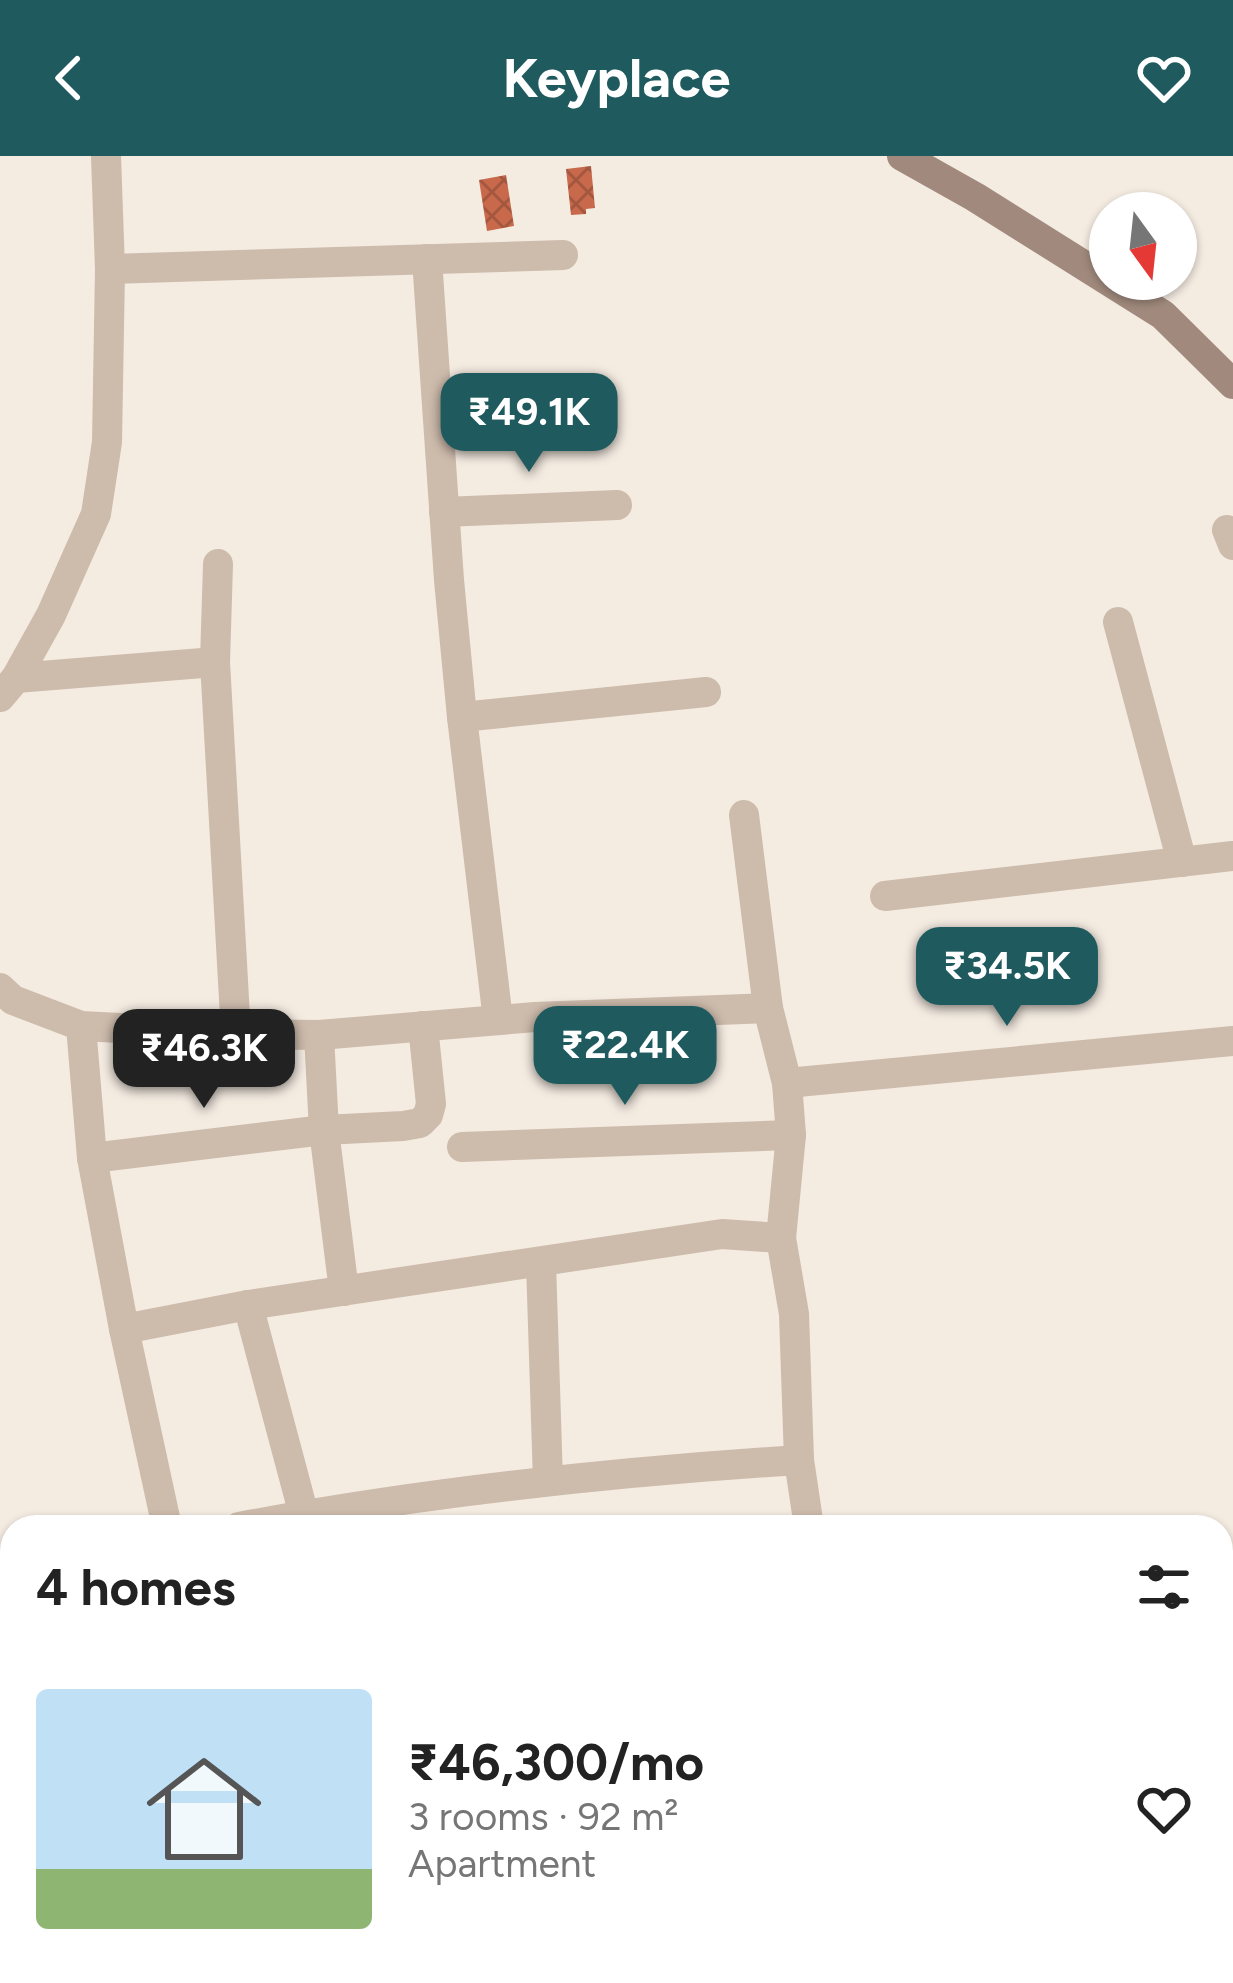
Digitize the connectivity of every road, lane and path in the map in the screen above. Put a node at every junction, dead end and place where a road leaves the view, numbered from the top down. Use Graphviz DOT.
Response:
graph roads {
  1 [pos="106,156"];
  2 [pos="902,156"];
  3 [pos="563,254"];
  4 [pos="427,259"];
  5 [pos="110,269"];
  6 [pos="1233,384"];
  7 [pos="616,505"];
  8 [pos="444,512"];
  9 [pos="218,564"];
  10 [pos="1118,622"];
  11 [pos="215,662"];
  12 [pos="8,687"];
  13 [pos="706,692"];
  14 [pos="462,717"];
  15 [pos="744,815"];
  16 [pos="1233,856"];
  17 [pos="1182,862"];
  18 [pos="885,896"];
  19 [pos="0,988"];
  20 [pos="768,1008"];
  21 [pos="498,1020"];
  22 [pos="81,1026"];
  23 [pos="423,1026"];
  24 [pos="236,1034"];
  25 [pos="319,1035"];
  26 [pos="1233,1041"];
  27 [pos="787,1083"];
  28 [pos="324,1130"];
  29 [pos="791,1135"];
  30 [pos="462,1147"];
  31 [pos="92,1158"];
  32 [pos="781,1238"];
  33 [pos="541,1263"];
  34 [pos="344,1291"];
  35 [pos="248,1305"];
  36 [pos="124,1329"];
  37 [pos="799,1460"];
  38 [pos="548,1481"];
  39 [pos="164,1515"];
  40 [pos="304,1515"];
  41 [pos="807,1515"];
  1 -- 5 [label="street"];
  2 -- 6 [label="main road"];
  3 -- 4 [label="street"];
  4 -- 5 [label="street"];
  4 -- 8 [label="street"];
  5 -- 12 [label="street"];
  7 -- 8 [label="street"];
  8 -- 14 [label="street"];
  9 -- 11 [label="street"];
  10 -- 17 [label="street"];
  11 -- 12 [label="street"];
  11 -- 24 [label="street"];
  13 -- 14 [label="street"];
  14 -- 21 [label="street"];
  15 -- 20 [label="street"];
  16 -- 17 [label="street"];
  17 -- 18 [label="street"];
  19 -- 22 [label="street"];
  20 -- 21 [label="street"];
  20 -- 27 [label="street"];
  21 -- 23 [label="street"];
  22 -- 24 [label="street"];
  22 -- 31 [label="street"];
  23 -- 25 [label="street"];
  23 -- 28 [label="street"];
  24 -- 25 [label="street"];
  25 -- 28 [label="street"];
  26 -- 27 [label="street"];
  27 -- 29 [label="street"];
  28 -- 31 [label="street"];
  28 -- 34 [label="street"];
  29 -- 30 [label="street"];
  29 -- 32 [label="street"];
  31 -- 36 [label="street"];
  32 -- 33 [label="street"];
  32 -- 37 [label="street"];
  33 -- 34 [label="street"];
  33 -- 38 [label="street"];
  34 -- 35 [label="street"];
  35 -- 36 [label="street"];
  35 -- 40 [label="street"];
  36 -- 39 [label="street"];
  37 -- 38 [label="street"];
  37 -- 41 [label="street"];
  38 -- 40 [label="street"];
}
